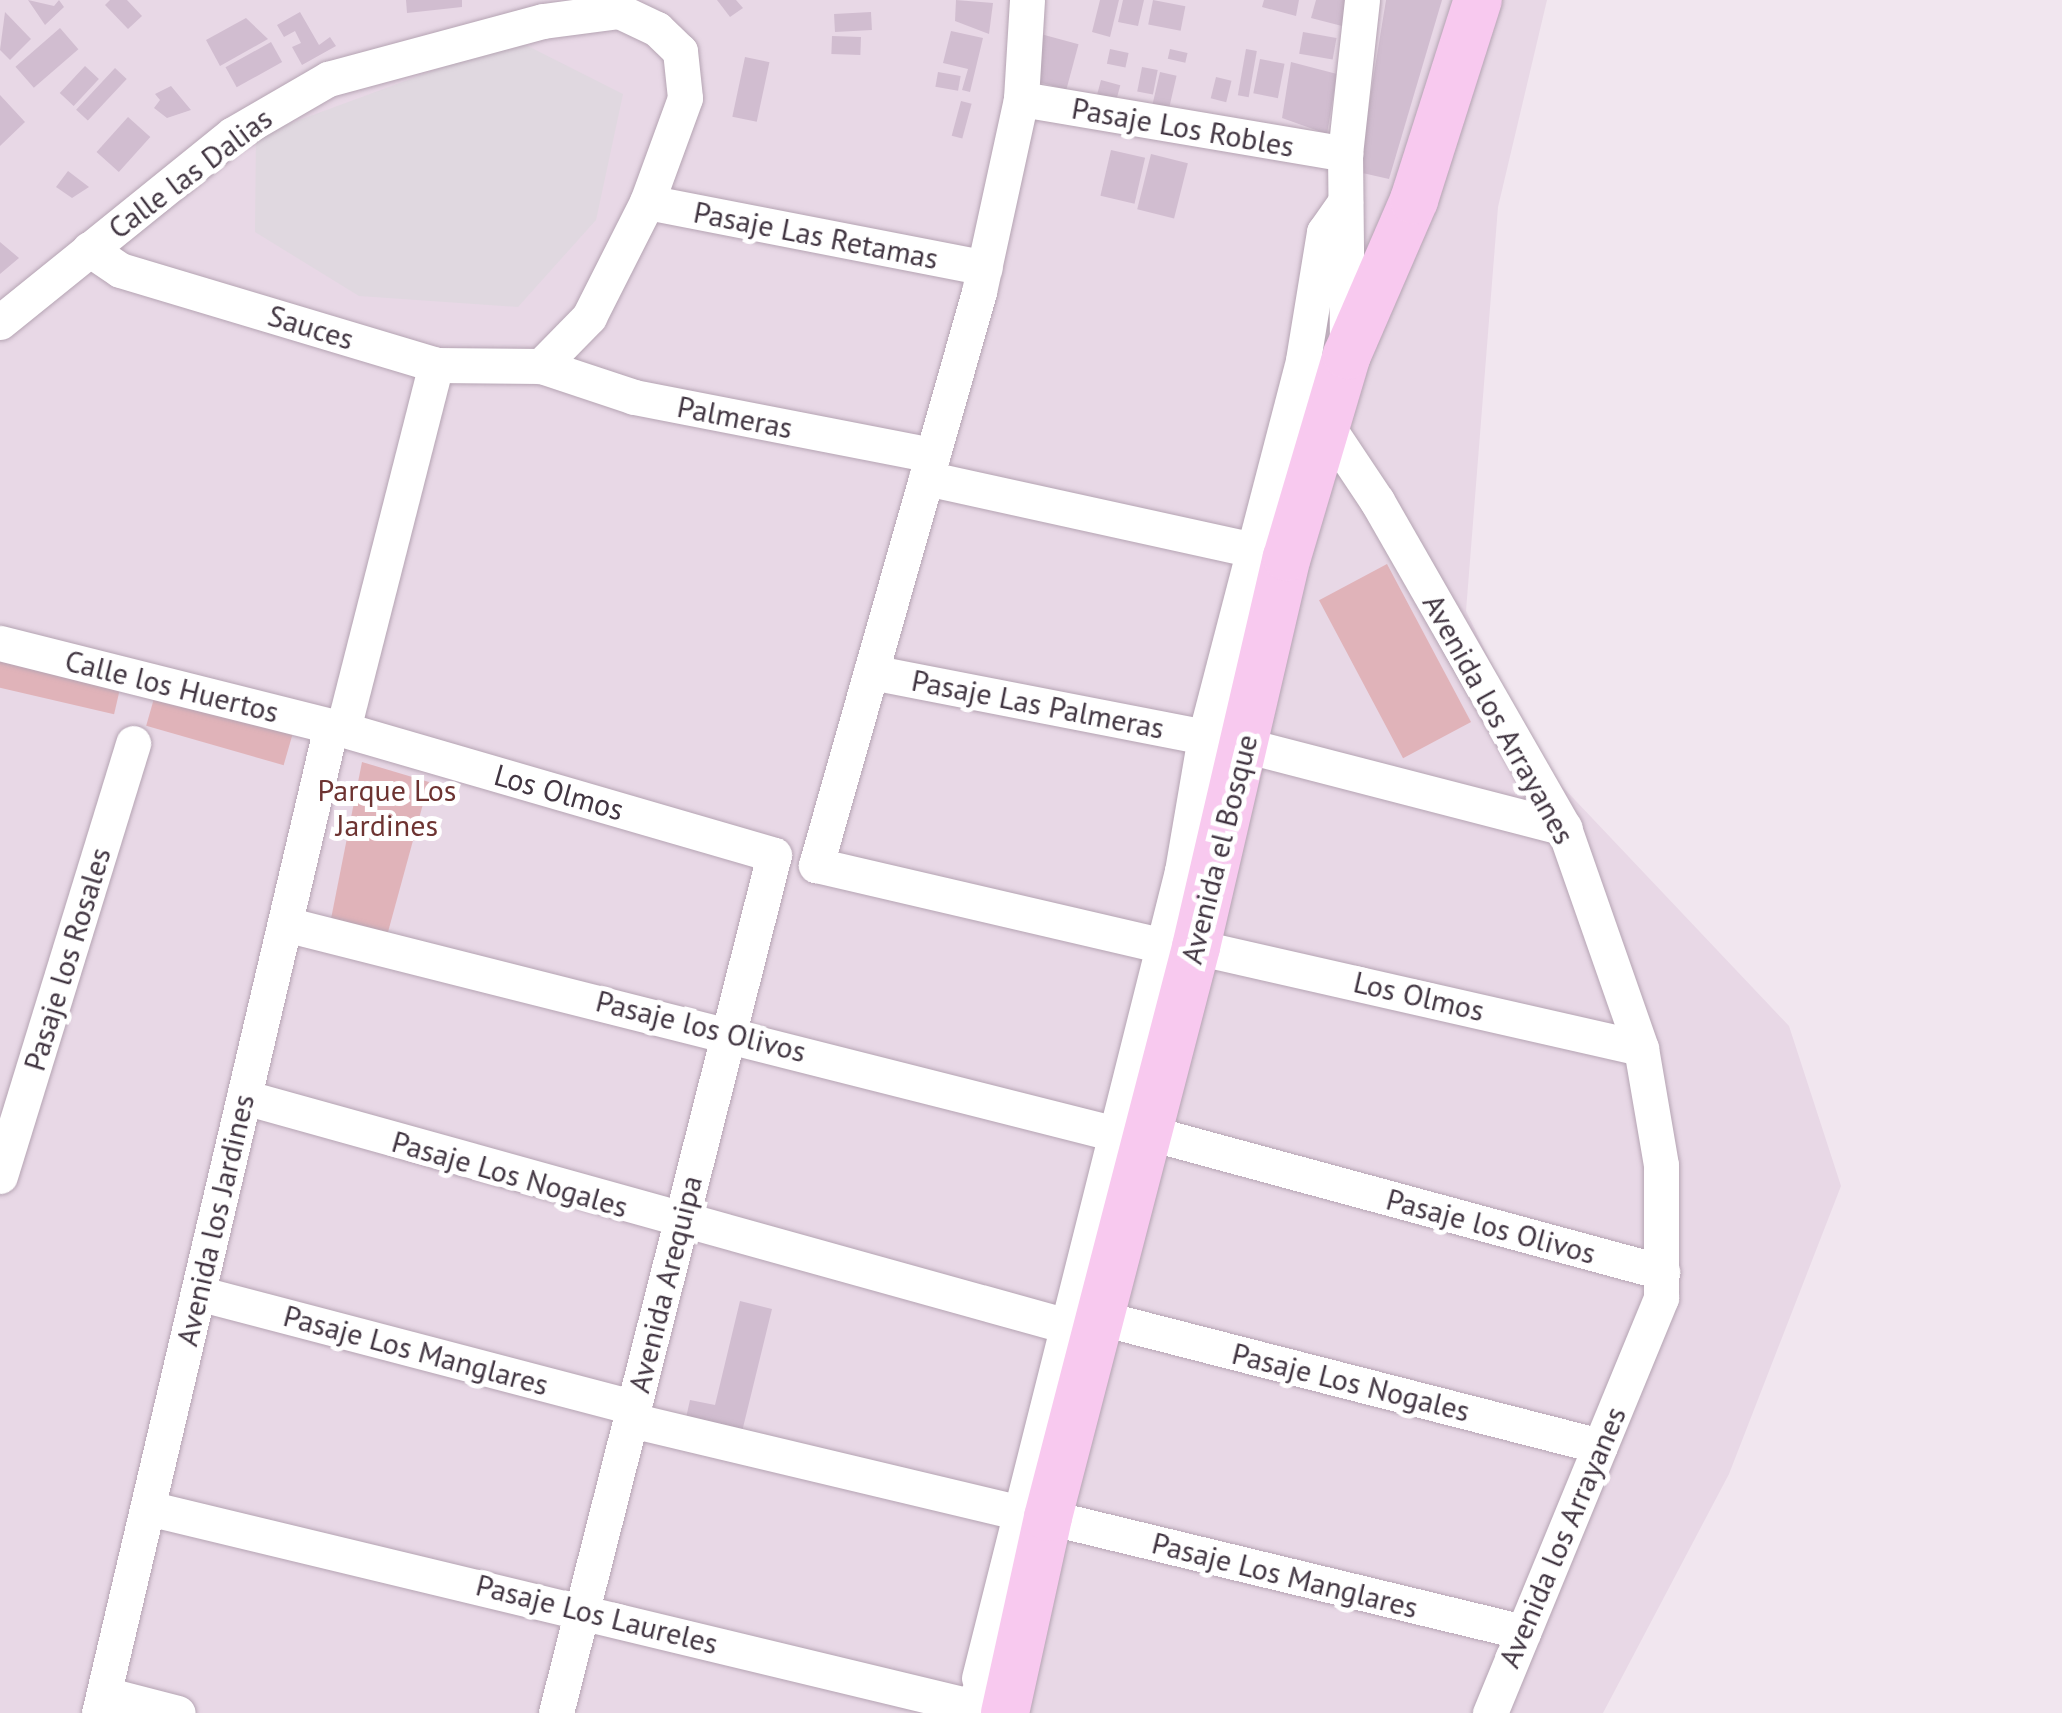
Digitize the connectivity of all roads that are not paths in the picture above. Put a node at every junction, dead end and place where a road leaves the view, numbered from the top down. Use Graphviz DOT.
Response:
graph roads {
  1 [pos="1028,0"];
  2 [pos="1362,0"];
  3 [pos="1478,0"];
  4 [pos="1022,100"];
  5 [pos="1344,154"];
  6 [pos="647,202"];
  7 [pos="1345,202"];
  8 [pos="89,249"];
  9 [pos="985,268"];
  10 [pos="0,322"];
  11 [pos="1347,355"];
  12 [pos="436,365"];
  13 [pos="541,366"];
  14 [pos="1327,426"];
  15 [pos="929,466"];
  16 [pos="1253,550"];
  17 [pos="0,643"];
  18 [pos="871,672"];
  19 [pos="337,728"];
  20 [pos="1225,741"];
  21 [pos="133,742"];
  22 [pos="1564,828"];
  23 [pos="774,855"];
  24 [pos="284,924"];
  25 [pos="1180,946"];
  26 [pos="730,1032"];
  27 [pos="1641,1048"];
  28 [pos="244,1097"];
  29 [pos="1131,1133"];
  30 [pos="0,1176"];
  31 [pos="680,1224"];
  32 [pos="1662,1272"];
  33 [pos="198,1293"];
  34 [pos="1084,1322"];
  35 [pos="632,1413"];
  36 [pos="1600,1446"];
  37 [pos="148,1508"];
  38 [pos="1034,1515"];
  39 [pos="582,1609"];
  40 [pos="1523,1632"];
  41 [pos="101,1704"];
  42 [pos="982,1711"];
  43 [pos="178,1713"];
  44 [pos="556,1713"];
  45 [pos="1490,1713"];
  1 -- 4 [label="street"];
  2 -- 5 [label="street"];
  3 -- 11 [label="street, Avenida el Bosque"];
  4 -- 5 [label="street, Pasaje Los Robles"];
  4 -- 9 [label="street"];
  5 -- 7 [label="street"];
  6 -- 8 [label="street, Calle las Dalias"];
  6 -- 9 [label="street, Pasaje Las Retamas"];
  6 -- 13 [label="street"];
  7 -- 11 [label="street"];
  7 -- 16 [label="street"];
  8 -- 10 [label="street, Calle las Dalias"];
  8 -- 12 [label="street, Sauces"];
  9 -- 15 [label="street"];
  11 -- 14 [label="street, Avenida el Bosque"];
  12 -- 13 [label="street, Sauces"];
  12 -- 19 [label="street, Avenida los Jardines"];
  13 -- 15 [label="street, Palmeras"];
  14 -- 20 [label="street, Avenida el Bosque"];
  14 -- 22 [label="street, Avenida los Arrayanes"];
  15 -- 16 [label="street, Palmeras"];
  15 -- 18 [label="street"];
  16 -- 20 [label="street"];
  17 -- 19 [label="street, Calle los Huertos"];
  18 -- 20 [label="street, Pasaje Las Palmeras"];
  18 -- 25 [label="street, Los Olmos"];
  19 -- 23 [label="street, Los Olmos"];
  19 -- 24 [label="street, Avenida los Jardines"];
  20 -- 22 [label="street, Pasaje Las Palmeras"];
  20 -- 25 [label="street, Avenida el Bosque"];
  21 -- 30 [label="street, Pasaje los Rosales"];
  22 -- 27 [label="street, Avenida los Arrayanes"];
  23 -- 26 [label="street, Avenida Arequipa"];
  24 -- 26 [label="street, Pasaje los Olivos"];
  24 -- 28 [label="street, Avenida los Jardines"];
  25 -- 27 [label="street, Los Olmos"];
  25 -- 29 [label="street, Avenida el Bosque"];
  26 -- 29 [label="street, Pasaje los Olivos"];
  26 -- 31 [label="street, Avenida Arequipa"];
  27 -- 32 [label="street, Avenida los Arrayanes"];
  28 -- 31 [label="street, Pasaje Los Nogales"];
  28 -- 33 [label="street, Avenida los Jardines"];
  29 -- 32 [label="street, Pasaje los Olivos"];
  29 -- 34 [label="street, Avenida el Bosque"];
  31 -- 34 [label="street, Pasaje Los Nogales"];
  31 -- 35 [label="street, Avenida Arequipa"];
  32 -- 36 [label="street, Avenida los Arrayanes"];
  33 -- 35 [label="street, Pasaje Los Manglares"];
  33 -- 37 [label="street, Avenida los Jardines"];
  34 -- 36 [label="street, Pasaje Los Nogales"];
  34 -- 38 [label="street"];
  34 -- 38 [label="street, Avenida el Bosque"];
  35 -- 38 [label="street, Pasaje Los Manglares"];
  35 -- 39 [label="street, Avenida Arequipa"];
  36 -- 40 [label="street, Avenida los Arrayanes"];
  37 -- 39 [label="street, Pasaje Los Laureles"];
  37 -- 41 [label="street, Avenida los Jardines"];
  38 -- 40 [label="street, Pasaje Los Manglares"];
  38 -- 42 [label="street"];
  38 -- 42 [label="street, Avenida el Bosque"];
  39 -- 42 [label="street, Pasaje Los Laureles"];
  39 -- 44 [label="street, Avenida Arequipa"];
  40 -- 45 [label="street, Avenida los Arrayanes"];
  41 -- 43 [label="street"];
}
